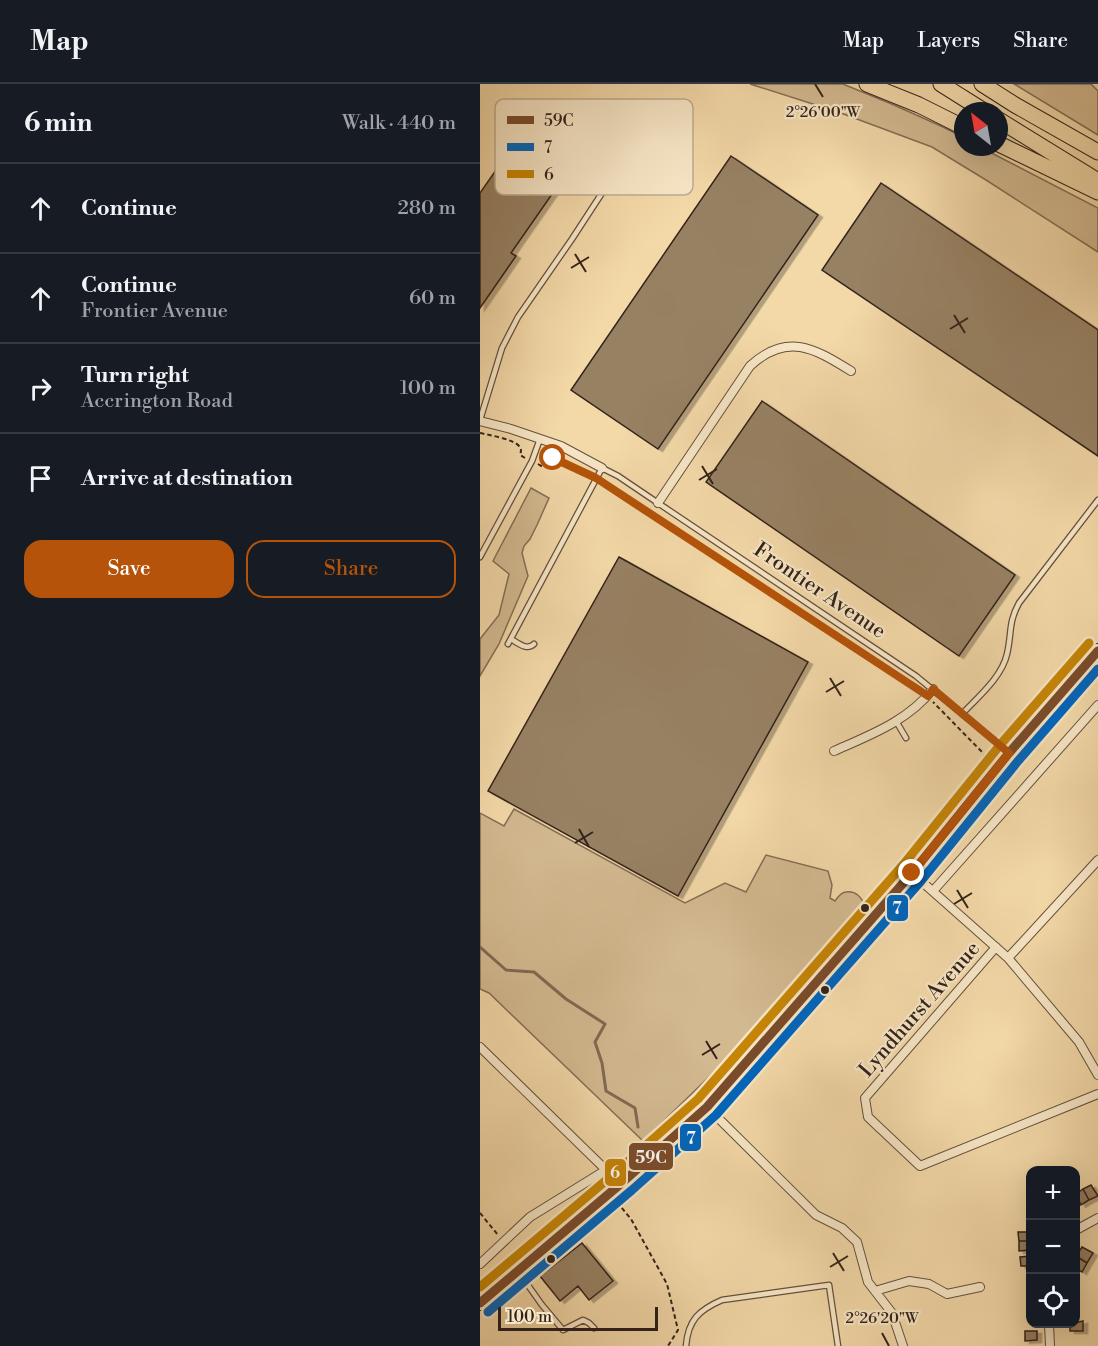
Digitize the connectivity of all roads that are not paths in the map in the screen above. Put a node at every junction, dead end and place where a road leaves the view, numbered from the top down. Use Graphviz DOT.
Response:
graph roads {
  1 [pos="867,84"];
  2 [pos="940,84"];
  3 [pos="982,84"];
  4 [pos="969,102"];
  5 [pos="954,122"];
  6 [pos="1008,126"];
  7 [pos="1008,148"];
  8 [pos="1098,152"];
  9 [pos="1098,181"];
  10 [pos="1098,192"];
  11 [pos="601,195"];
  12 [pos="851,371"];
  13 [pos="480,421"];
  14 [pos="540,439"];
  15 [pos="602,468"];
  16 [pos="1098,500"];
  17 [pos="658,503"];
  18 [pos="480,557"];
  19 [pos="534,644"];
  20 [pos="1098,651"];
  21 [pos="930,692"];
  22 [pos="1098,705"];
  23 [pos="962,714"];
  24 [pos="896,721"];
  25 [pos="906,738"];
  26 [pos="834,751"];
  27 [pos="1009,753"];
  28 [pos="1097,865"];
  29 [pos="912,873"];
  30 [pos="933,891"];
  31 [pos="996,947"];
  32 [pos="1008,958"];
  33 [pos="480,1047"];
  34 [pos="1098,1076"];
  35 [pos="1098,1094"];
  36 [pos="707,1107"];
  37 [pos="606,1170"];
  38 [pos="624,1180"];
  39 [pos="1098,1218"];
  40 [pos="1080,1228"];
  41 [pos="480,1264"];
  42 [pos="518,1272"];
  43 [pos="980,1287"];
  44 [pos="875,1291"];
  45 [pos="480,1303"];
  46 [pos="594,1328"];
  47 [pos="1049,1328"];
  48 [pos="686,1346"];
  49 [pos="838,1346"];
  50 [pos="903,1346"];
  51 [pos="1050,1346"];
  1 -- 5 [label="highway"];
  2 -- 4 [label="highway"];
  3 -- 8 [label="highway"];
  6 -- 9 [label="highway"];
  7 -- 10 [label="highway"];
  11 -- 13 [label="lane"];
  12 -- 17 [label="street"];
  13 -- 14 [label="street"];
  14 -- 15 [label="street"];
  14 -- 18 [label="lane"];
  15 -- 17 [label="lane, Frontier Avenue"];
  15 -- 19 [label="lane"];
  16 -- 23 [label="lane"];
  17 -- 21 [label="lane, Frontier Avenue"];
  20 -- 27 [label="main road"];
  21 -- 23 [label="lane, Frontier Avenue"];
  21 -- 24 [label="street"];
  22 -- 30 [label="street"];
  23 -- 27 [label="lane, Frontier Avenue"];
  24 -- 25 [label="lane"];
  24 -- 26 [label="street"];
  27 -- 29 [label="main road"];
  28 -- 32 [label="street"];
  29 -- 30 [label="street"];
  29 -- 36 [label="main road"];
  30 -- 31 [label="street"];
  31 -- 32 [label="street"];
  31 -- 35 [label="street, Lyndhurst Avenue"];
  32 -- 34 [label="street"];
  33 -- 37 [label="street"];
  36 -- 38 [label="main road"];
  36 -- 44 [label="street"];
  37 -- 38 [label="street"];
  37 -- 41 [label="street"];
  38 -- 42 [label="main road"];
  39 -- 40 [label="street"];
  42 -- 45 [label="main road"];
  42 -- 46 [label="lane"];
  43 -- 44 [label="street"];
  44 -- 50 [label="street"];
  47 -- 51 [label="street"];
  48 -- 49 [label="lane"];
}
